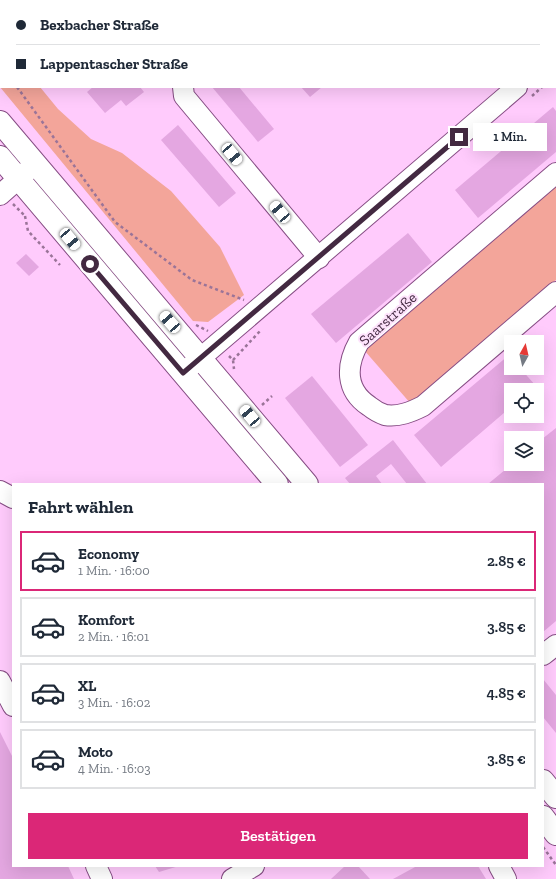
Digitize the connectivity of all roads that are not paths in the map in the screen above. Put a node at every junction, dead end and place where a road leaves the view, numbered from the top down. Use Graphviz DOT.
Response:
graph roads {
  1 [pos="183,88"];
  2 [pos="516,88"];
  3 [pos="0,122"];
  4 [pos="0,157"];
  5 [pos="36,164"];
  6 [pos="556,173"];
  7 [pos="19,179"];
  8 [pos="0,195"];
  9 [pos="318,258"];
  10 [pos="556,292"];
  11 [pos="201,358"];
  12 [pos="183,373"];
  13 [pos="276,483"];
  14 [pos="306,483"];
  15 [pos="0,491"];
  16 [pos="12,497"];
  17 [pos="556,645"];
  18 [pos="544,654"];
  19 [pos="0,681"];
  20 [pos="12,704"];
  21 [pos="544,782"];
  22 [pos="556,797"];
  23 [pos="544,818"];
  24 [pos="556,834"];
  25 [pos="96,867"];
  26 [pos="252,867"];
  27 [pos="500,867"];
  28 [pos="102,879"];
  29 [pos="232,879"];
  30 [pos="506,879"];
  1 -- 9 [label="street"];
  2 -- 9 [label="street"];
  3 -- 5 [label="main road"];
  4 -- 7 [label="main road"];
  5 -- 7 [label="street"];
  5 -- 11 [label="main road"];
  6 -- 10 [label="street, Saarstraße"];
  7 -- 8 [label="street"];
  7 -- 12 [label="main road"];
  9 -- 11 [label="street"];
  11 -- 12 [label="street"];
  11 -- 14 [label="main road"];
  12 -- 13 [label="main road"];
  15 -- 16 [label="street"];
  17 -- 18 [label="street"];
  19 -- 20 [label="street"];
  21 -- 22 [label="main road"];
  23 -- 24 [label="main road"];
  25 -- 28 [label="street"];
  26 -- 29 [label="street"];
  27 -- 30 [label="street"];
}
